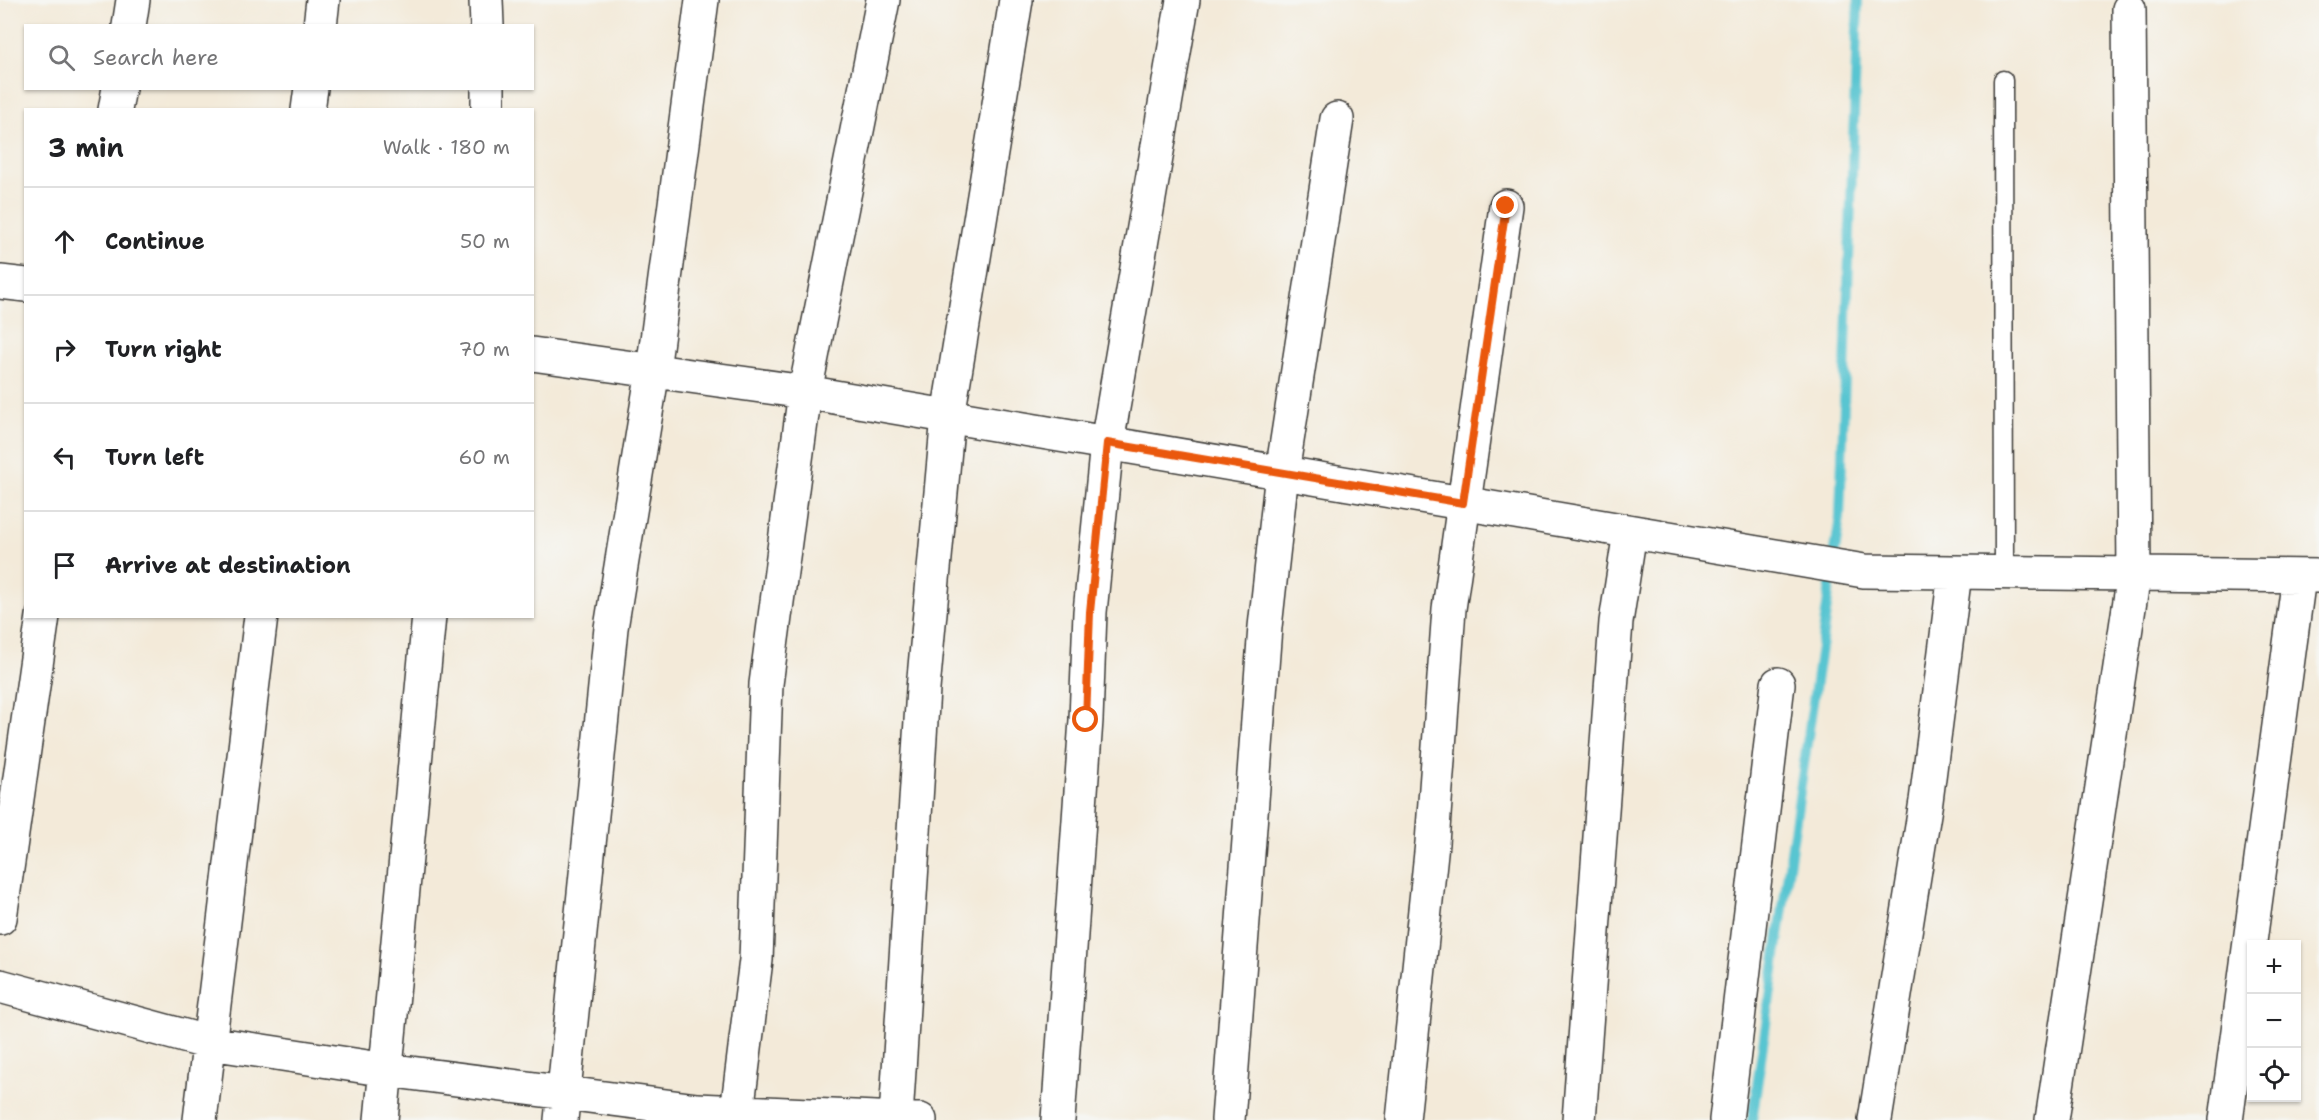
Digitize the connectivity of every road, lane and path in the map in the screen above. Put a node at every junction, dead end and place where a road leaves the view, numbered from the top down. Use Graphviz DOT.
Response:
graph roads {
  1 [pos="133,0"];
  2 [pos="323,0"];
  3 [pos="486,0"];
  4 [pos="702,0"];
  5 [pos="884,0"];
  6 [pos="1016,0"];
  7 [pos="1183,0"];
  8 [pos="2129,9"];
  9 [pos="129,24"];
  10 [pos="320,24"];
  11 [pos="487,24"];
  12 [pos="2003,80"];
  13 [pos="119,90"];
  14 [pos="311,90"];
  15 [pos="488,90"];
  16 [pos="116,108"];
  17 [pos="308,108"];
  18 [pos="488,108"];
  19 [pos="1337,119"];
  20 [pos="1506,206"];
  21 [pos="0,282"];
  22 [pos="24,285"];
  23 [pos="534,354"];
  24 [pos="653,370"];
  25 [pos="805,392"];
  26 [pos="948,416"];
  27 [pos="1107,443"];
  28 [pos="1282,473"];
  29 [pos="1463,503"];
  30 [pos="1630,532"];
  31 [pos="1955,573"];
  32 [pos="2004,573"];
  33 [pos="2134,574"];
  34 [pos="2309,577"];
  35 [pos="43,618"];
  36 [pos="261,618"];
  37 [pos="429,618"];
  38 [pos="1778,684"];
  39 [pos="0,918"];
  40 [pos="0,986"];
  41 [pos="210,1043"];
  42 [pos="387,1070"];
  43 [pos="562,1107"];
  44 [pos="754,1115"];
  45 [pos="908,1119"];
  46 [pos="200,1120"];
  47 [pos="381,1120"];
  48 [pos="1058,1120"];
  49 [pos="1228,1120"];
  50 [pos="1403,1120"];
  51 [pos="1579,1120"];
  52 [pos="1726,1120"];
  53 [pos="1875,1120"];
  54 [pos="2052,1120"];
  55 [pos="2226,1120"];
  1 -- 9 [label="street"];
  2 -- 10 [label="street"];
  3 -- 11 [label="street"];
  4 -- 24 [label="street"];
  5 -- 25 [label="street"];
  6 -- 26 [label="street"];
  7 -- 27 [label="street"];
  8 -- 33 [label="street"];
  12 -- 32 [label="lane"];
  13 -- 16 [label="street"];
  14 -- 17 [label="street"];
  15 -- 18 [label="street"];
  19 -- 28 [label="street"];
  20 -- 29 [label="street"];
  21 -- 22 [label="street"];
  23 -- 24 [label="street"];
  24 -- 25 [label="street"];
  24 -- 43 [label="street"];
  25 -- 26 [label="street"];
  25 -- 44 [label="street"];
  26 -- 27 [label="street"];
  26 -- 45 [label="street"];
  27 -- 28 [label="street"];
  27 -- 48 [label="street"];
  28 -- 29 [label="street"];
  28 -- 49 [label="street"];
  29 -- 30 [label="street"];
  29 -- 50 [label="street"];
  30 -- 31 [label="street"];
  30 -- 51 [label="street"];
  31 -- 32 [label="street"];
  31 -- 53 [label="street"];
  32 -- 33 [label="street"];
  33 -- 34 [label="street"];
  33 -- 54 [label="street"];
  34 -- 55 [label="street"];
  35 -- 39 [label="street"];
  36 -- 41 [label="street"];
  37 -- 42 [label="street"];
  38 -- 52 [label="street"];
  40 -- 41 [label="street"];
  41 -- 42 [label="street"];
  41 -- 46 [label="street"];
  42 -- 43 [label="street"];
  42 -- 47 [label="street"];
  43 -- 44 [label="street"];
  44 -- 45 [label="street"];
}
